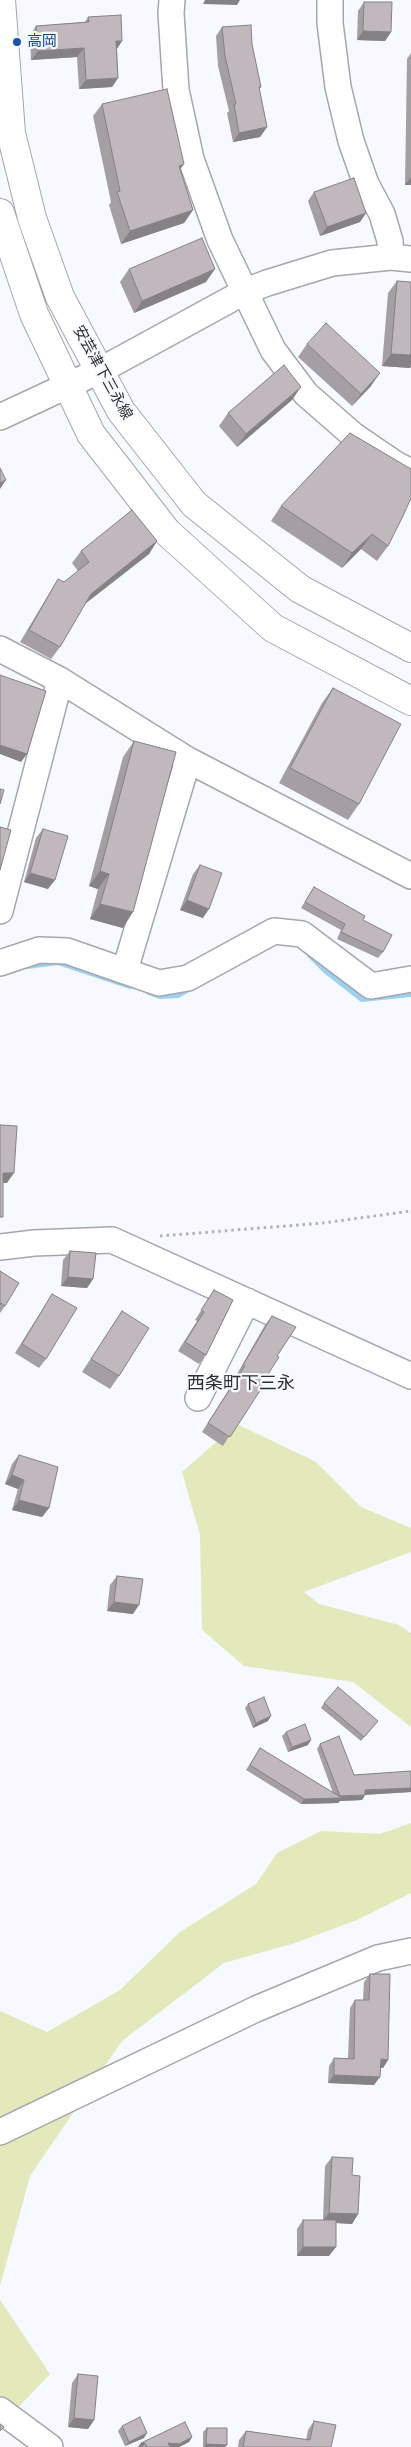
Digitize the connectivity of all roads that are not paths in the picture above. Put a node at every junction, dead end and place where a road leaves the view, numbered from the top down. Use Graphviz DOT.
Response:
graph roads {
  1 [pos="1,0"];
  2 [pos="172,0"];
  3 [pos="330,0"];
  4 [pos="0,212"];
  5 [pos="401,258"];
  6 [pos="244,292"];
  7 [pos="100,370"];
  8 [pos="69,384"];
  9 [pos="0,418"];
  10 [pos="411,472"];
  11 [pos="411,648"];
  12 [pos="0,649"];
  13 [pos="60,680"];
  14 [pos="411,701"];
  15 [pos="188,760"];
  16 [pos="411,876"];
  17 [pos="0,911"];
  18 [pos="0,963"];
  19 [pos="125,970"];
  20 [pos="411,979"];
  21 [pos="0,1247"];
  22 [pos="247,1301"];
  23 [pos="411,1376"];
  24 [pos="198,1398"];
  25 [pos="411,1951"];
  26 [pos="0,2132"];
  27 [pos="0,2410"];
  28 [pos="50,2447"];
  1 -- 7 [label="main road, 安芸津下三永線"];
  2 -- 6 [label="street"];
  3 -- 5 [label="street"];
  4 -- 8 [label="main road"];
  5 -- 6 [label="street"];
  6 -- 7 [label="street"];
  6 -- 10 [label="street"];
  7 -- 8 [label="street"];
  7 -- 11 [label="main road, 安芸津下三永線"];
  8 -- 9 [label="street"];
  8 -- 14 [label="main road"];
  12 -- 13 [label="street"];
  13 -- 15 [label="street"];
  13 -- 17 [label="street"];
  15 -- 16 [label="street"];
  15 -- 19 [label="street"];
  18 -- 19 [label="street"];
  19 -- 20 [label="street"];
  21 -- 22 [label="street"];
  22 -- 23 [label="street"];
  22 -- 24 [label="street"];
  25 -- 26 [label="street"];
  27 -- 28 [label="street"];
}
